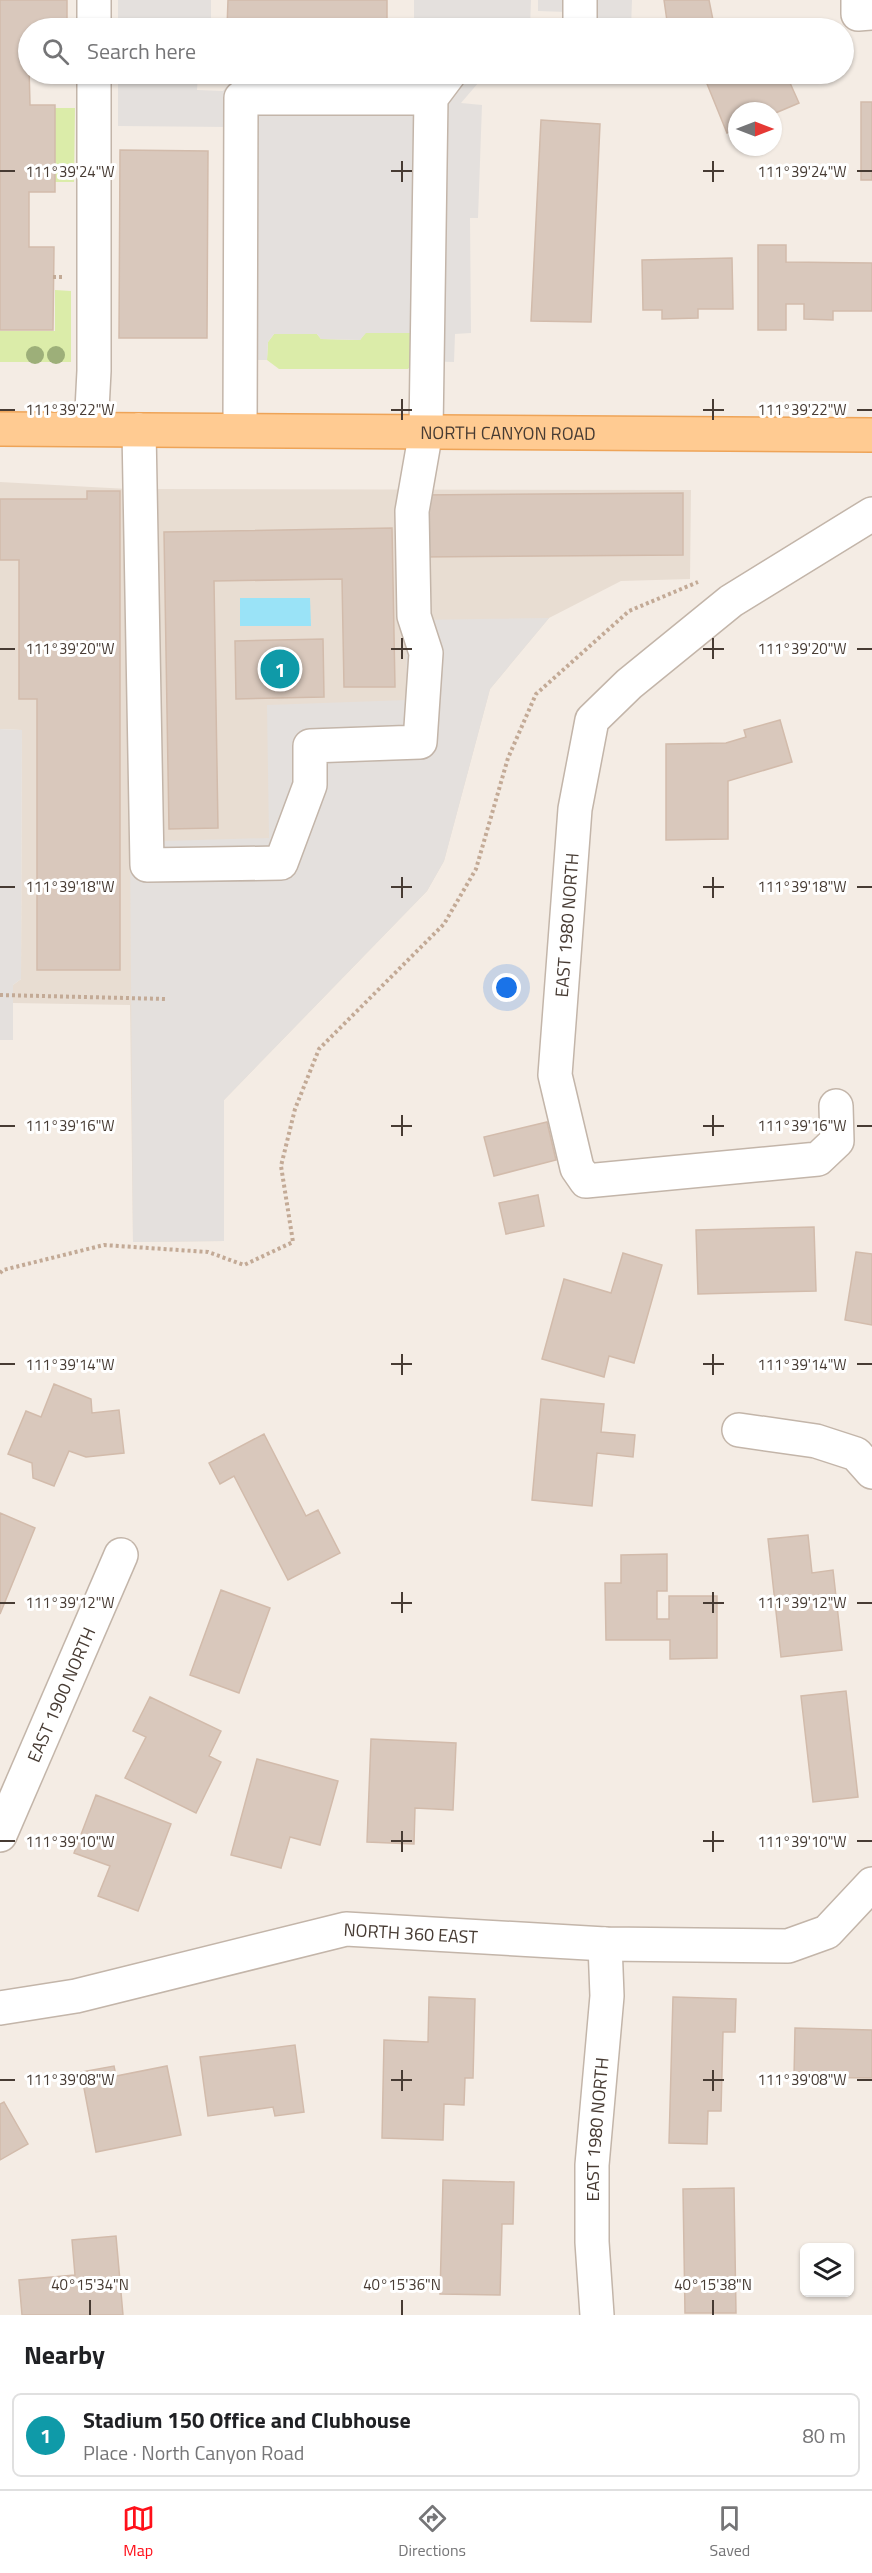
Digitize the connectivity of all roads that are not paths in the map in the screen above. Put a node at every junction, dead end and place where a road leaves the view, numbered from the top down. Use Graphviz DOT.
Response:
graph roads {
  1 [pos="94,0"];
  2 [pos="580,0"];
  3 [pos="94,18"];
  4 [pos="580,18"];
  5 [pos="94,84"];
  6 [pos="440,86"];
  7 [pos="0,429"];
  8 [pos="91,429"];
  9 [pos="139,430"];
  10 [pos="240,430"];
  11 [pos="426,431"];
  12 [pos="872,435"];
  13 [pos="872,514"];
  14 [pos="836,1106"];
  15 [pos="739,1430"];
  16 [pos="872,1472"];
  17 [pos="121,1555"];
  18 [pos="0,1835"];
  19 [pos="872,1884"];
  20 [pos="605,1944"];
  21 [pos="0,2007"];
  22 [pos="597,2315"];
  1 -- 3 [label="street"];
  2 -- 4 [label="street"];
  5 -- 8 [label="street"];
  6 -- 10 [label="street"];
  6 -- 11 [label="street"];
  7 -- 8 [label="main road, NORTH CANYON ROAD"];
  8 -- 9 [label="main road, NORTH CANYON ROAD"];
  9 -- 10 [label="main road, NORTH CANYON ROAD"];
  9 -- 11 [label="street"];
  10 -- 11 [label="main road, NORTH CANYON ROAD"];
  11 -- 12 [label="main road, NORTH CANYON ROAD"];
  13 -- 14 [label="street, EAST 1980 NORTH"];
  15 -- 16 [label="street"];
  17 -- 18 [label="street, EAST 1900 NORTH"];
  19 -- 20 [label="street, NORTH 360 EAST"];
  20 -- 21 [label="street, NORTH 360 EAST"];
  20 -- 22 [label="street, EAST 1980 NORTH"];
}
